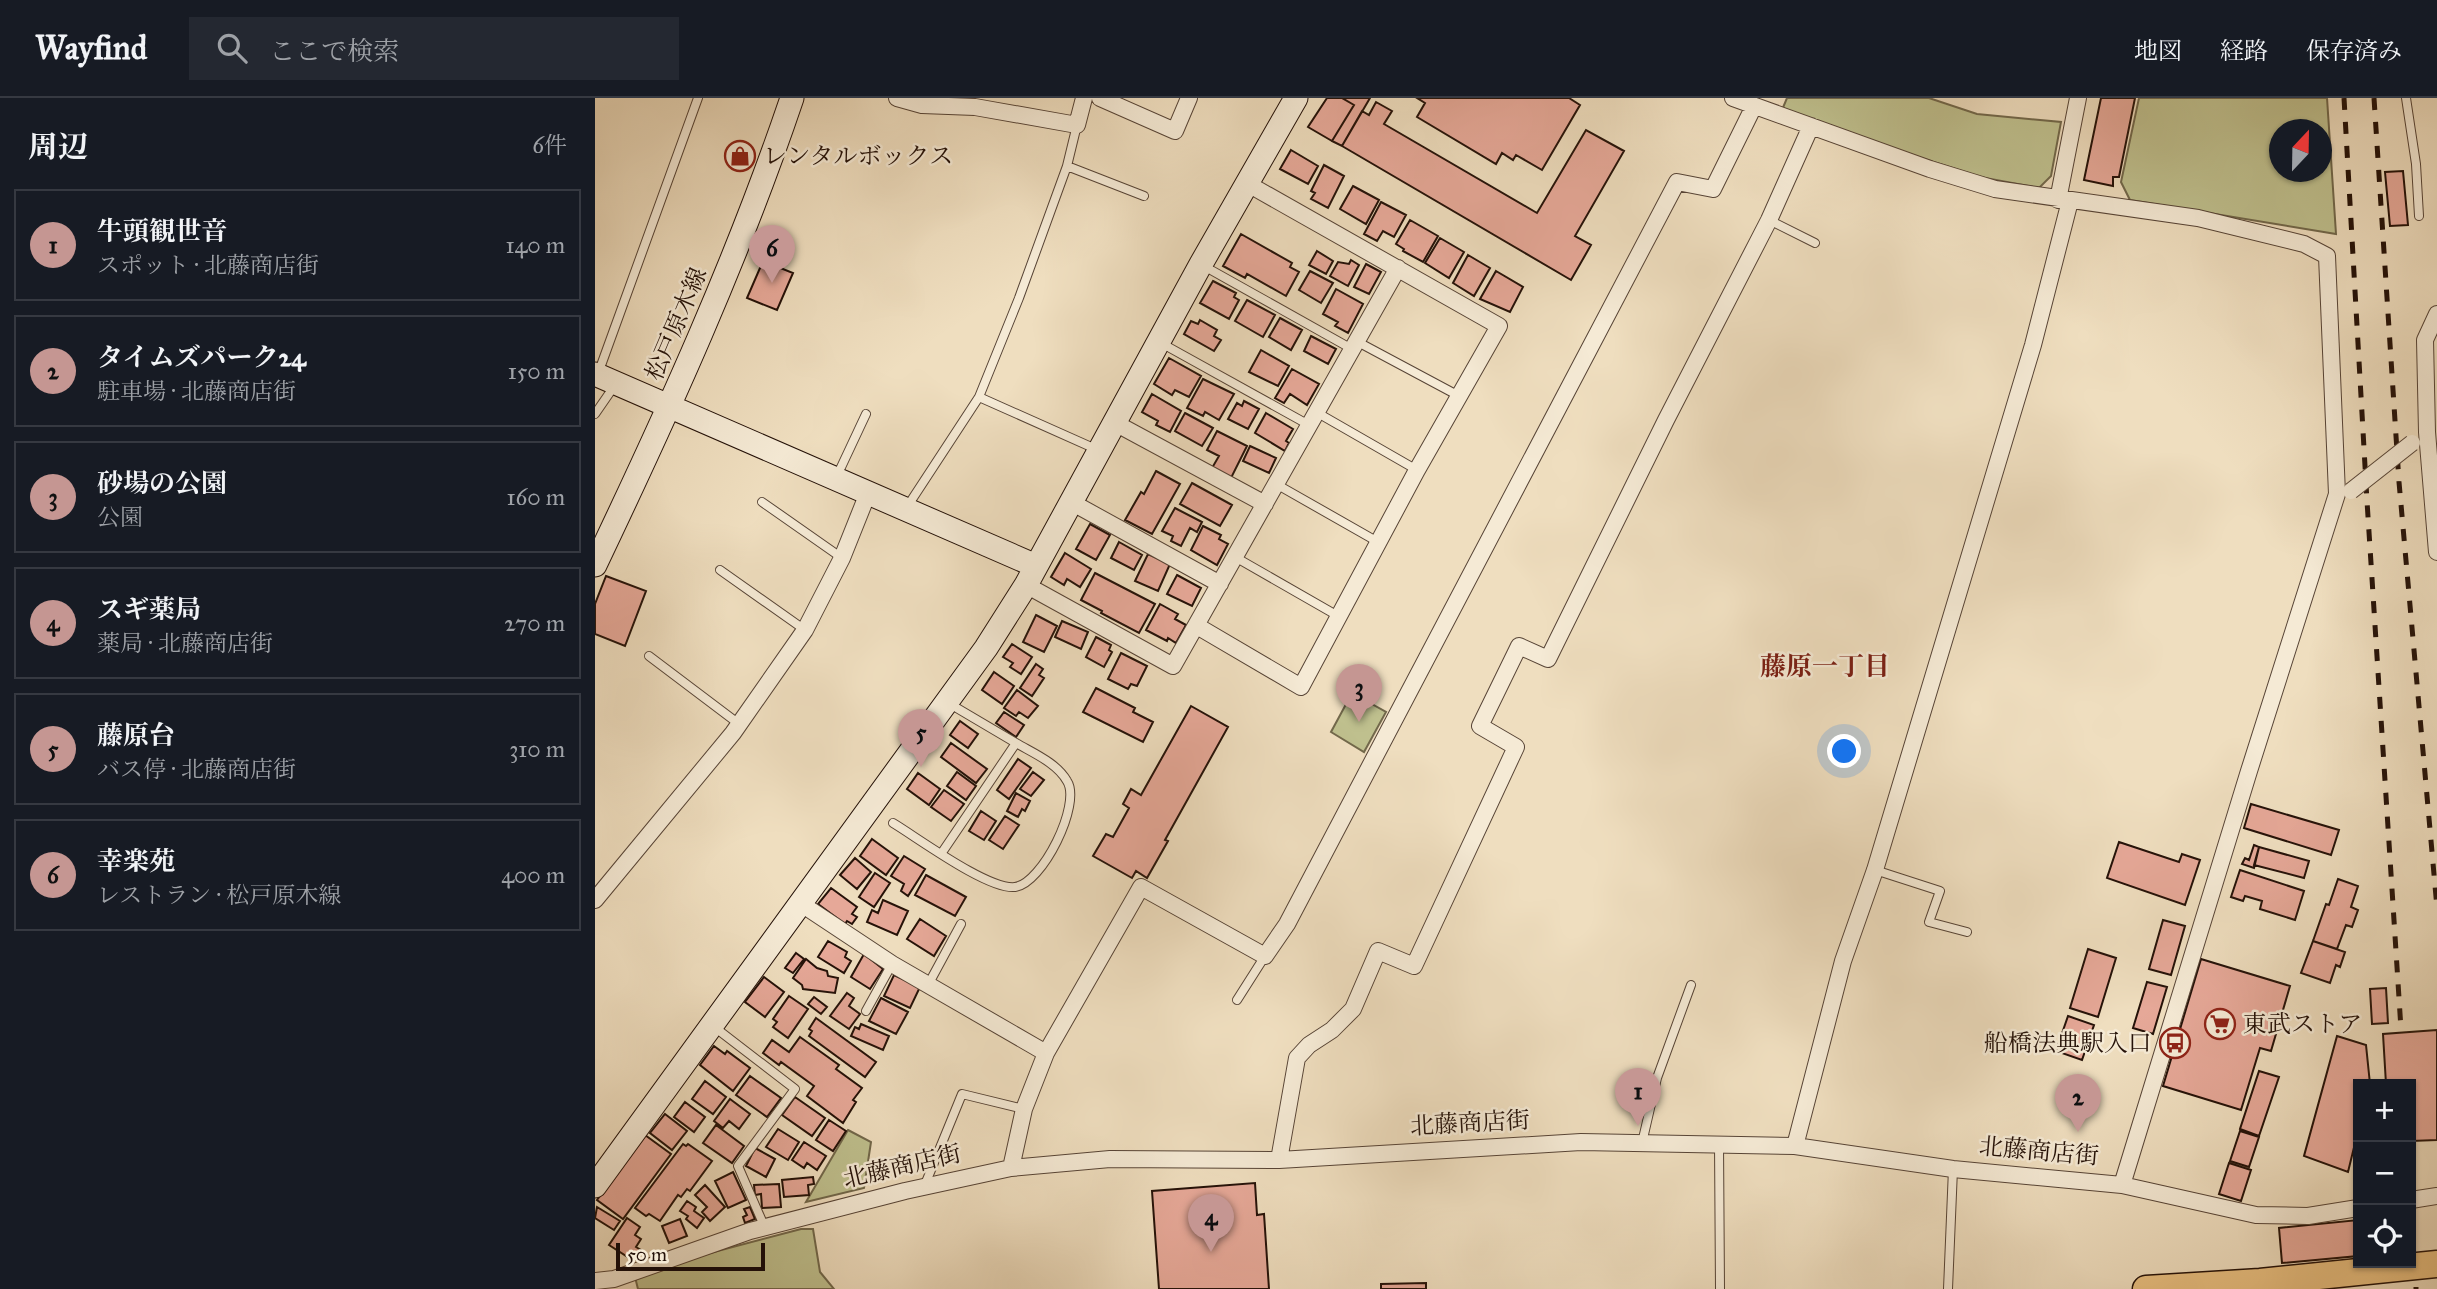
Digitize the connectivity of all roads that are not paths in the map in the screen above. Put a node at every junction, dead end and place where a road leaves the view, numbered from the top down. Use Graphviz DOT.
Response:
graph roads {
  1 [pos="698,98"];
  2 [pos="792,98"];
  3 [pos="897,98"];
  4 [pos="1084,98"];
  5 [pos="1100,98"];
  6 [pos="1189,98"];
  7 [pos="1296,98"];
  8 [pos="1733,98"];
  9 [pos="2078,98"];
  10 [pos="2406,98"];
  11 [pos="1754,106"];
  12 [pos="1077,125"];
  13 [pos="1811,126"];
  14 [pos="1067,166"];
  15 [pos="1248,184"];
  16 [pos="1144,196"];
  17 [pos="2064,200"];
  18 [pos="2419,216"];
  19 [pos="1769,220"];
  20 [pos="1815,243"];
  21 [pos="1201,264"];
  22 [pos="1398,268"];
  23 [pos="2437,314"];
  24 [pos="1159,342"];
  25 [pos="1354,345"];
  26 [pos="603,377"];
  27 [pos="1459,396"];
  28 [pos="979,397"];
  29 [pos="670,406"];
  30 [pos="595,414"];
  31 [pos="866,414"];
  32 [pos="1313,419"];
  33 [pos="1115,423"];
  34 [pos="2427,432"];
  35 [pos="1099,450"];
  36 [pos="1417,470"];
  37 [pos="835,479"];
  38 [pos="1276,484"];
  39 [pos="2344,492"];
  40 [pos="868,494"];
  41 [pos="762,502"];
  42 [pos="1070,502"];
  43 [pos="1265,504"];
  44 [pos="906,509"];
  45 [pos="1378,542"];
  46 [pos="2437,552"];
  47 [pos="1235,557"];
  48 [pos="842,558"];
  49 [pos="595,565"];
  50 [pos="720,570"];
  51 [pos="1031,576"];
  52 [pos="1220,584"];
  53 [pos="1338,616"];
  54 [pos="1197,626"];
  55 [pos="805,630"];
  56 [pos="649,656"];
  57 [pos="948,702"];
  58 [pos="739,724"];
  59 [pos="1016,743"];
  60 [pos="893,823"];
  61 [pos="941,854"];
  62 [pos="1875,870"];
  63 [pos="595,900"];
  64 [pos="800,903"];
  65 [pos="961,924"];
  66 [pos="1967,932"];
  67 [pos="1265,956"];
  68 [pos="892,964"];
  69 [pos="928,985"];
  70 [pos="1691,985"];
  71 [pos="1237,1000"];
  72 [pos="866,1012"];
  73 [pos="713,1027"];
  74 [pos="1046,1053"];
  75 [pos="1024,1109"];
  76 [pos="1642,1143"];
  77 [pos="1719,1143"];
  78 [pos="1795,1146"];
  79 [pos="1279,1160"];
  80 [pos="1011,1168"];
  81 [pos="1953,1169"];
  82 [pos="2122,1185"];
  83 [pos="595,1186"];
  84 [pos="924,1187"];
  85 [pos="2437,1196"];
  86 [pos="2416,1199"];
  87 [pos="2353,1210"];
  88 [pos="765,1228"];
  89 [pos="2437,1264"];
  90 [pos="2416,1265"];
  91 [pos="2382,1268"];
  92 [pos="595,1281"];
  93 [pos="2261,1285"];
  94 [pos="1720,1289"];
  95 [pos="1948,1289"];
  96 [pos="2146,1289"];
  1 -- 26 [label="lane"];
  2 -- 29 [label="street, 松戸原木線"];
  3 -- 12 [label="street"];
  4 -- 12 [label="street"];
  5 -- 6 [label="street"];
  7 -- 15 [label="street"];
  8 -- 11 [label="street"];
  9 -- 17 [label="street"];
  10 -- 18 [label="lane"];
  11 -- 13 [label="street"];
  11 -- 67 [label="street"];
  12 -- 14 [label="lane"];
  13 -- 17 [label="street"];
  13 -- 19 [label="street"];
  14 -- 16 [label="lane"];
  14 -- 28 [label="lane"];
  15 -- 21 [label="street"];
  15 -- 22 [label="street"];
  17 -- 39 [label="street"];
  17 -- 62 [label="street"];
  19 -- 20 [label="lane"];
  19 -- 79 [label="street"];
  21 -- 24 [label="street"];
  21 -- 25 [label="lane"];
  22 -- 25 [label="street"];
  22 -- 27 [label="street"];
  23 -- 34 [label="street"];
  24 -- 32 [label="lane"];
  24 -- 33 [label="street"];
  25 -- 27 [label="lane"];
  25 -- 32 [label="street"];
  26 -- 29 [label="street"];
  26 -- 30 [label="lane"];
  27 -- 36 [label="street"];
  28 -- 35 [label="lane"];
  28 -- 44 [label="lane"];
  29 -- 37 [label="street"];
  29 -- 49 [label="street, 松戸原木線"];
  31 -- 37 [label="lane"];
  32 -- 36 [label="lane"];
  32 -- 38 [label="street"];
  33 -- 35 [label="street"];
  33 -- 43 [label="street"];
  34 -- 39 [label="street, bridge"];
  34 -- 46 [label="street"];
  35 -- 42 [label="street"];
  36 -- 45 [label="street"];
  37 -- 40 [label="street"];
  38 -- 43 [label="street"];
  38 -- 45 [label="lane"];
  39 -- 82 [label="street"];
  40 -- 44 [label="street"];
  40 -- 48 [label="street"];
  41 -- 48 [label="lane"];
  42 -- 51 [label="street"];
  42 -- 52 [label="street"];
  43 -- 47 [label="street"];
  44 -- 51 [label="street"];
  45 -- 53 [label="street"];
  47 -- 52 [label="street"];
  47 -- 53 [label="lane"];
  48 -- 55 [label="street"];
  50 -- 55 [label="lane"];
  51 -- 54 [label="street"];
  51 -- 57 [label="street"];
  52 -- 54 [label="street"];
  53 -- 54 [label="street"];
  55 -- 58 [label="street"];
  56 -- 58 [label="lane"];
  57 -- 59 [label="lane"];
  57 -- 64 [label="street"];
  58 -- 63 [label="street"];
  59 -- 61 [label="lane"];
  59 -- 61 [label="lane"];
  60 -- 61 [label="lane"];
  62 -- 66 [label="lane"];
  62 -- 78 [label="street"];
  64 -- 68 [label="street"];
  64 -- 73 [label="street"];
  65 -- 69 [label="lane"];
  67 -- 71 [label="lane"];
  67 -- 74 [label="street"];
  68 -- 69 [label="street"];
  68 -- 72 [label="lane"];
  69 -- 74 [label="street"];
  70 -- 76 [label="lane"];
  73 -- 83 [label="street"];
  73 -- 88 [label="lane"];
  74 -- 75 [label="street"];
  75 -- 80 [label="street"];
  75 -- 84 [label="lane"];
  76 -- 77 [label="street, 北藤商店街"];
  76 -- 79 [label="street, 北藤商店街"];
  77 -- 78 [label="street, 北藤商店街"];
  77 -- 94 [label="lane"];
  78 -- 81 [label="street, 北藤商店街"];
  79 -- 80 [label="street, 北藤商店街"];
  80 -- 84 [label="street, 北藤商店街"];
  81 -- 82 [label="street, 北藤商店街"];
  81 -- 95 [label="lane"];
  82 -- 87 [label="street, 北藤商店街"];
  84 -- 88 [label="street, 北藤商店街"];
  85 -- 86 [label="street"];
  88 -- 92 [label="street, 北藤商店街"];
  89 -- 90 [label="main road"];
  91 -- 93 [label="main road"];
  93 -- 96 [label="main road"];
}
